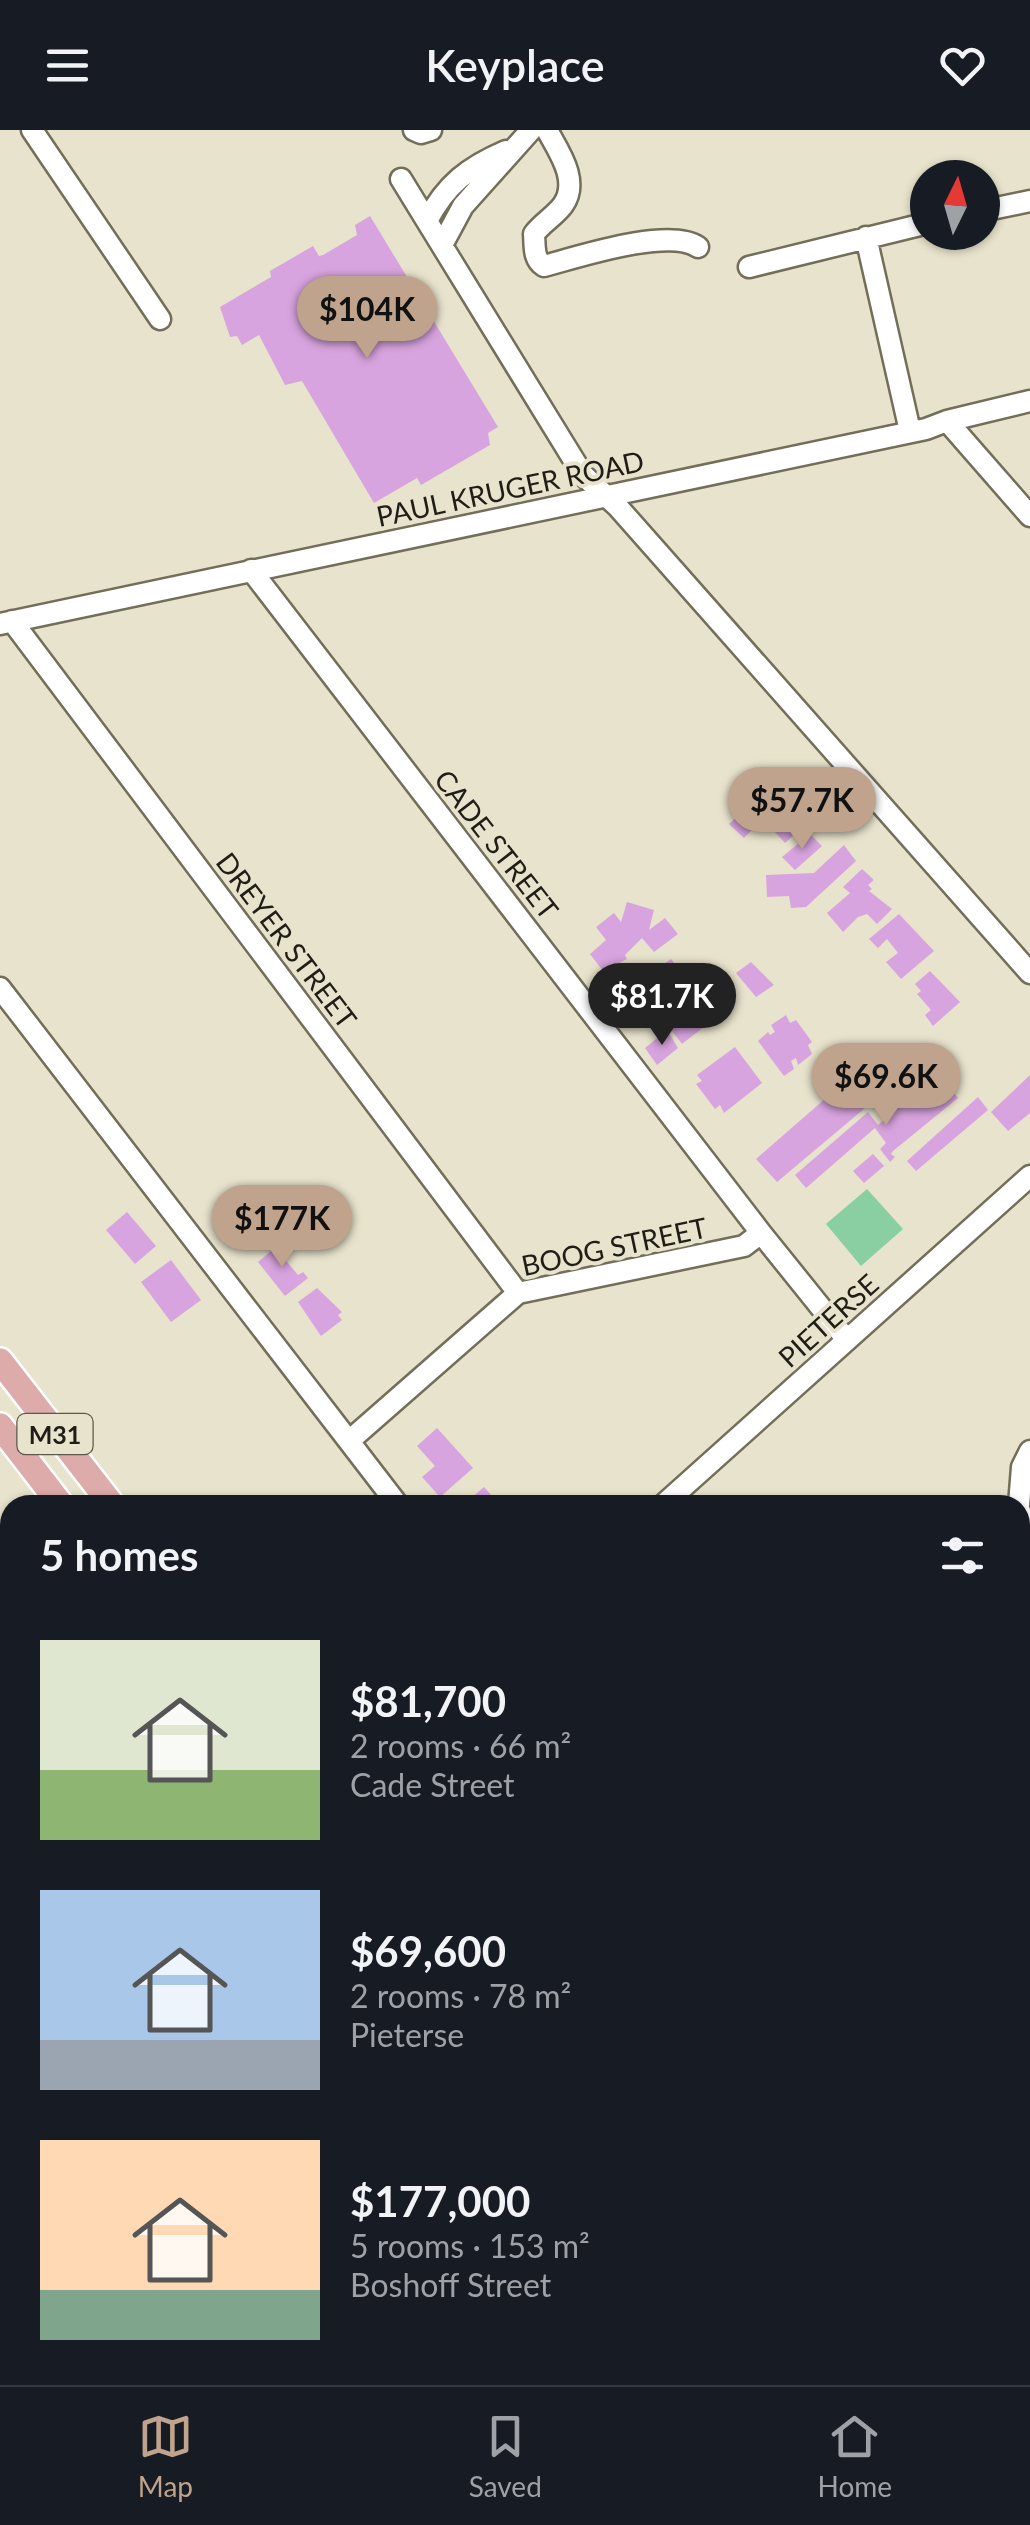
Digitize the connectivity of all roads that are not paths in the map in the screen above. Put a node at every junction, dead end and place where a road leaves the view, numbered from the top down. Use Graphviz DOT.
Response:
graph roads {
  1 [pos="32,130"];
  2 [pos="414,130"];
  3 [pos="431,130"];
  4 [pos="531,130"];
  5 [pos="547,130"];
  6 [pos="513,148"];
  7 [pos="401,179"];
  8 [pos="1030,201"];
  9 [pos="1000,207"];
  10 [pos="427,221"];
  11 [pos="910,227"];
  12 [pos="866,236"];
  13 [pos="442,245"];
  14 [pos="698,246"];
  15 [pos="748,267"];
  16 [pos="160,319"];
  17 [pos="1030,401"];
  18 [pos="947,421"];
  19 [pos="910,431"];
  20 [pos="608,496"];
  21 [pos="1030,516"];
  22 [pos="251,570"];
  23 [pos="6,622"];
  24 [pos="1030,973"];
  25 [pos="0,988"];
  26 [pos="1030,1176"];
  27 [pos="761,1233"];
  28 [pos="518,1293"];
  29 [pos="847,1340"];
  30 [pos="0,1361"];
  31 [pos="0,1426"];
  32 [pos="349,1441"];
  33 [pos="1030,1451"];
  34 [pos="53,1495"];
  35 [pos="104,1495"];
  36 [pos="390,1495"];
  37 [pos="674,1495"];
  38 [pos="1021,1495"];
  1 -- 16 [label="street"];
  2 -- 3 [label="street"];
  4 -- 6 [label="street"];
  5 -- 14 [label="street"];
  6 -- 10 [label="street"];
  6 -- 13 [label="street"];
  7 -- 10 [label="street"];
  8 -- 9 [label="street"];
  10 -- 13 [label="street"];
  11 -- 12 [label="street"];
  12 -- 15 [label="street"];
  12 -- 19 [label="street"];
  13 -- 20 [label="street"];
  17 -- 18 [label="street, PAUL KRUGER ROAD"];
  18 -- 19 [label="street, PAUL KRUGER ROAD"];
  18 -- 21 [label="street"];
  19 -- 20 [label="street, PAUL KRUGER ROAD"];
  20 -- 22 [label="street, PAUL KRUGER ROAD"];
  20 -- 24 [label="street"];
  22 -- 23 [label="street, PAUL KRUGER ROAD"];
  22 -- 27 [label="street, CADE STREET"];
  23 -- 28 [label="street, DREYER STREET"];
  25 -- 32 [label="street"];
  26 -- 29 [label="street, PIETERSE"];
  27 -- 28 [label="street, BOOG STREET"];
  27 -- 29 [label="street, CADE STREET"];
  28 -- 32 [label="street, BOOG STREET"];
  29 -- 37 [label="street, PIETERSE"];
  30 -- 35 [label="main road, M31"];
  31 -- 34 [label="main road, M31"];
  32 -- 36 [label="street"];
  33 -- 38 [label="street"];
}
